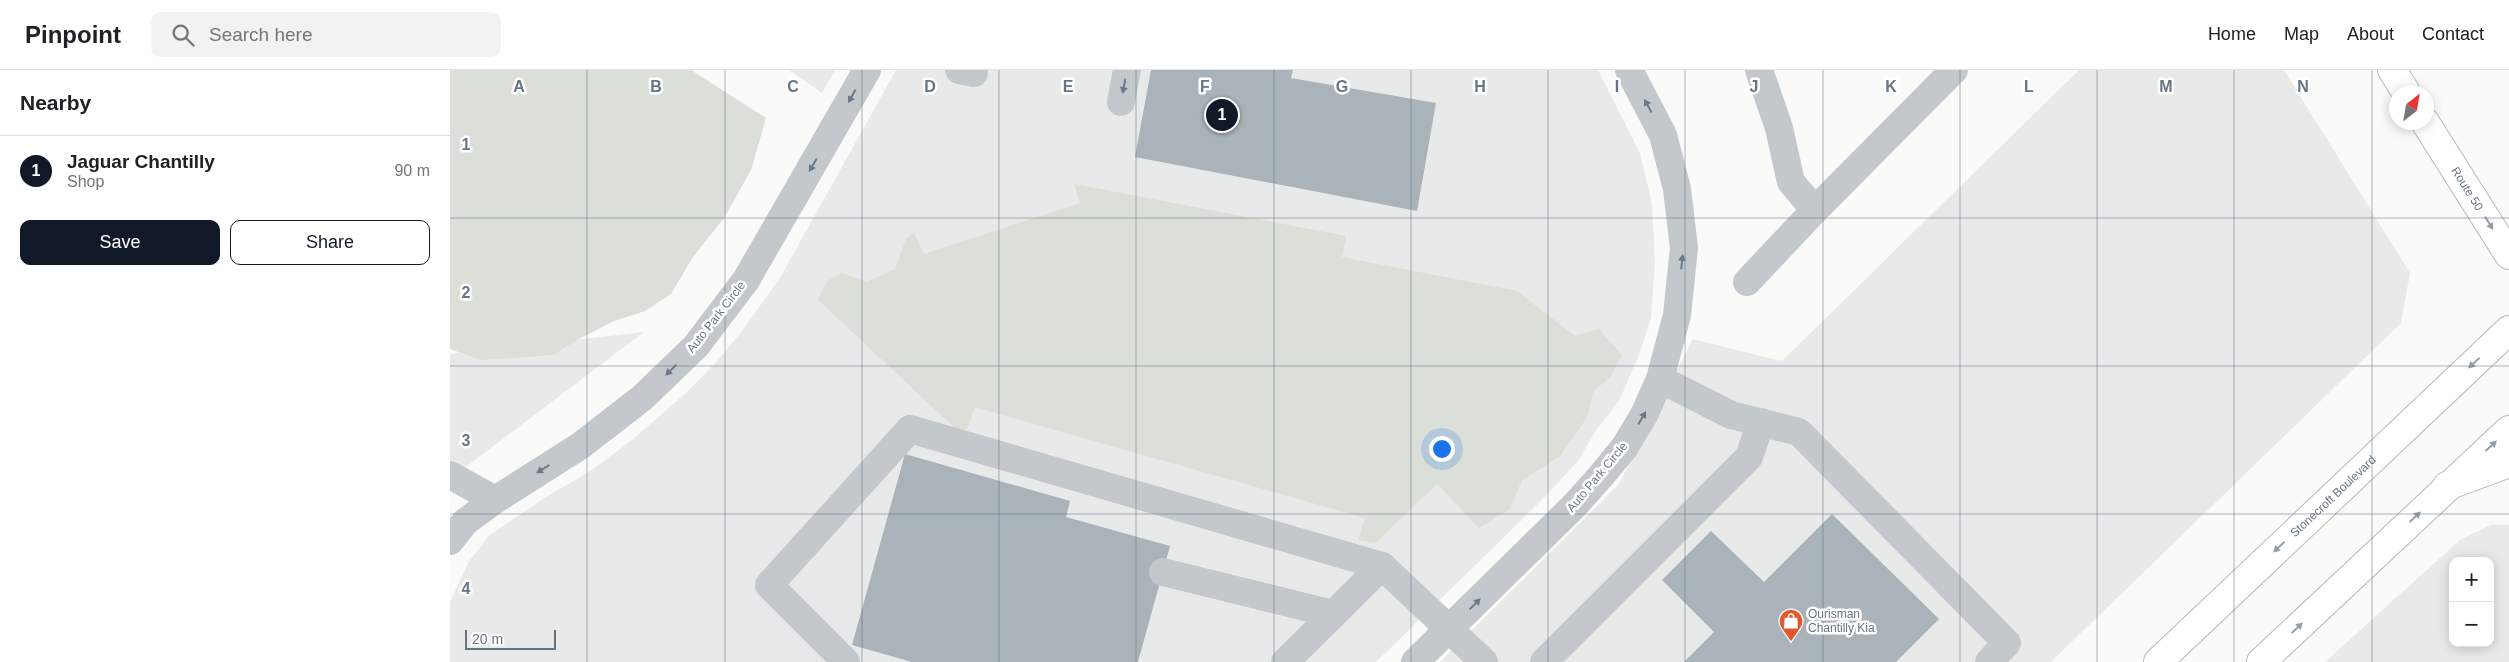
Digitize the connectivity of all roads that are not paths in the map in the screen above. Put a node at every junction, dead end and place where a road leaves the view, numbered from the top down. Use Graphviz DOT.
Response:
graph roads {
  1 [pos="867,70"];
  2 [pos="1127,70"];
  3 [pos="1629,70"];
  4 [pos="1759,70"];
  5 [pos="1954,70"];
  6 [pos="2392,70"];
  7 [pos="2402,85"];
  8 [pos="1121,102"];
  9 [pos="2430,130"];
  10 [pos="1815,210"];
  11 [pos="2509,255"];
  12 [pos="1747,282"];
  13 [pos="2509,330"];
  14 [pos="1660,379"];
  15 [pos="1761,422"];
  16 [pos="2509,430"];
  17 [pos="2509,463"];
  18 [pos="450,475"];
  19 [pos="2447,486"];
  20 [pos="494,500"];
  21 [pos="450,541"];
  22 [pos="1382,566"];
  23 [pos="1163,572"];
  24 [pos="1333,614"];
  25 [pos="1450,628"];
  26 [pos="846,662"];
  27 [pos="1285,662"];
  28 [pos="1415,662"];
  29 [pos="1484,662"];
  30 [pos="1544,662"];
  31 [pos="1989,662"];
  32 [pos="2158,662"];
  33 [pos="2261,662"];
  1 -- 20 [label="street, Auto Park Circle, one-way"];
  2 -- 8 [label="street, one-way"];
  14 -- 3 [label="street, Auto Park Circle, one-way"];
  4 -- 10 [label="street"];
  5 -- 10 [label="street"];
  6 -- 7 [label="main road"];
  9 -- 11 [label="main road, Route 50, one-way"];
  10 -- 12 [label="street"];
  13 -- 32 [label="main road, Stonecroft Boulevard, one-way"];
  14 -- 15 [label="street"];
  25 -- 14 [label="street, Auto Park Circle, one-way"];
  15 -- 30 [label="street"];
  15 -- 31 [label="street"];
  19 -- 16 [label="main road, one-way"];
  17 -- 19 [label="main road"];
  18 -- 20 [label="street"];
  33 -- 19 [label="main road, one-way"];
  20 -- 21 [label="street, Auto Park Circle"];
  22 -- 24 [label="street"];
  22 -- 25 [label="street"];
  22 -- 26 [label="street"];
  23 -- 24 [label="street"];
  24 -- 27 [label="street"];
  25 -- 28 [label="street, Auto Park Circle"];
  25 -- 29 [label="street"];
}
